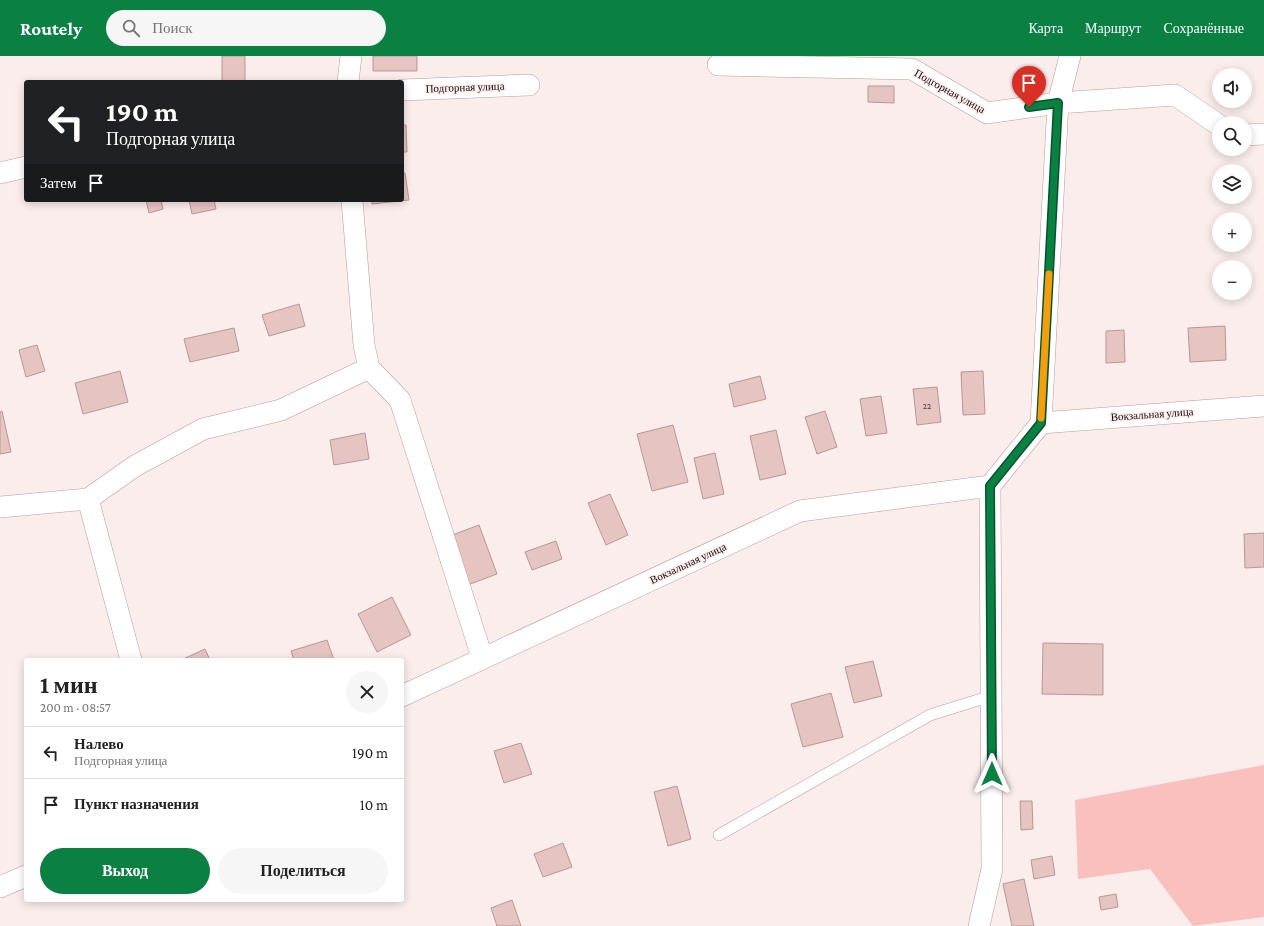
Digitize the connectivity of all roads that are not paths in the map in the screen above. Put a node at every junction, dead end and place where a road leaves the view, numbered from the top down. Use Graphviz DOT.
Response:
graph roads {
  1 [pos="351,56"];
  2 [pos="1070,56"];
  3 [pos="718,66"];
  4 [pos="348,80"];
  5 [pos="529,85"];
  6 [pos="404,90"];
  7 [pos="1058,103"];
  8 [pos="1212,120"];
  9 [pos="1264,134"];
  10 [pos="1252,135"];
  11 [pos="24,167"];
  12 [pos="0,173"];
  13 [pos="352,202"];
  14 [pos="369,368"];
  15 [pos="1264,406"];
  16 [pos="1041,423"];
  17 [pos="990,486"];
  18 [pos="88,499"];
  19 [pos="0,507"];
  20 [pos="482,657"];
  21 [pos="130,658"];
  22 [pos="404,695"];
  23 [pos="991,696"];
  24 [pos="720,835"];
  25 [pos="24,877"];
  26 [pos="0,887"];
  27 [pos="979,926"];
  1 -- 4 [label="street"];
  2 -- 7 [label="street"];
  3 -- 7 [label="street, Подгорная улица"];
  5 -- 6 [label="street, Подгорная улица"];
  7 -- 8 [label="street, Подгорная улица"];
  7 -- 16 [label="street"];
  9 -- 10 [label="street"];
  11 -- 12 [label="street"];
  13 -- 14 [label="street"];
  14 -- 18 [label="street"];
  14 -- 20 [label="street"];
  15 -- 16 [label="street, Вокзальная улица"];
  16 -- 17 [label="street"];
  17 -- 20 [label="street, Вокзальная улица"];
  17 -- 23 [label="street"];
  18 -- 19 [label="street"];
  18 -- 21 [label="street"];
  20 -- 22 [label="street, Вокзальная улица"];
  23 -- 24 [label="lane"];
  23 -- 27 [label="street"];
  25 -- 26 [label="street"];
}
